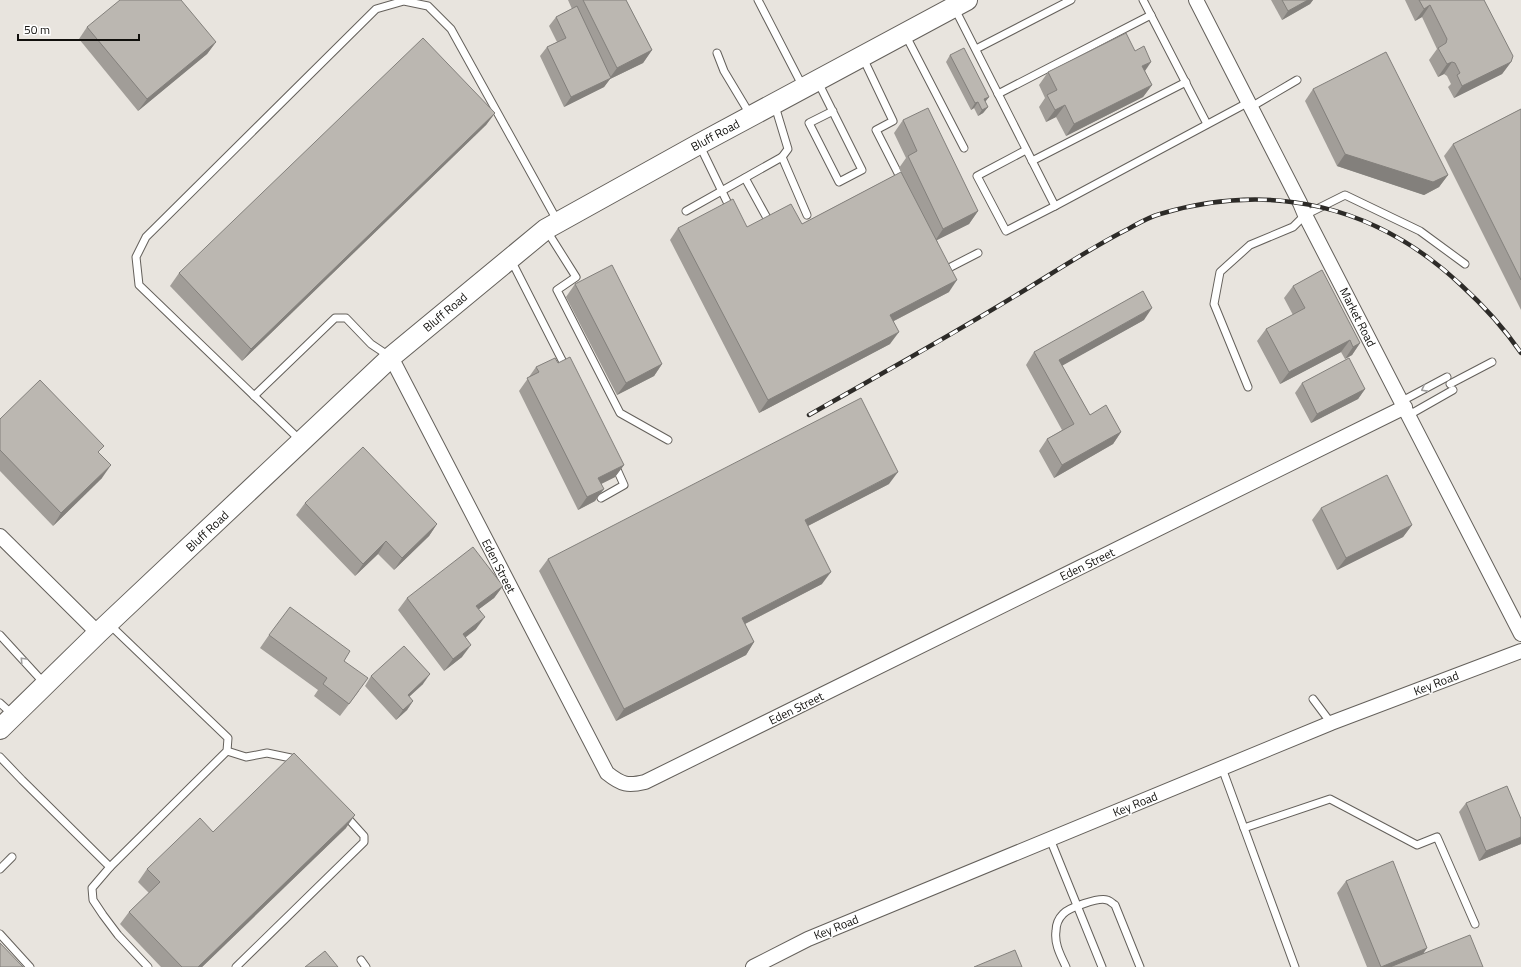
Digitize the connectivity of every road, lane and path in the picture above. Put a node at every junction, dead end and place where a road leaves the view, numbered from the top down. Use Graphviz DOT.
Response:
graph roads {
  1 [pos="758,0"];
  2 [pos="1071,0"];
  3 [pos="1143,0"];
  4 [pos="1200,1"];
  5 [pos="961,4"];
  6 [pos="1151,15"];
  7 [pos="905,33"];
  8 [pos="976,49"];
  9 [pos="718,53"];
  10 [pos="862,56"];
  11 [pos="1297,80"];
  12 [pos="1186,82"];
  13 [pos="810,84"];
  14 [pos="998,94"];
  15 [pos="774,103"];
  16 [pos="1250,105"];
  17 [pos="833,110"];
  18 [pos="751,116"];
  19 [pos="1207,124"];
  20 [pos="699,144"];
  21 [pos="964,148"];
  22 [pos="1026,150"];
  23 [pos="782,157"];
  24 [pos="1032,161"];
  25 [pos="745,178"];
  26 [pos="904,186"];
  27 [pos="722,191"];
  28 [pos="1055,206"];
  29 [pos="686,210"];
  30 [pos="734,215"];
  31 [pos="808,215"];
  32 [pos="1305,215"];
  33 [pos="767,218"];
  34 [pos="552,225"];
  35 [pos="978,253"];
  36 [pos="510,258"];
  37 [pos="942,263"];
  38 [pos="1465,264"];
  39 [pos="391,357"];
  40 [pos="1492,362"];
  41 [pos="571,378"];
  42 [pos="1450,383"];
  43 [pos="1248,387"];
  44 [pos="254,396"];
  45 [pos="1405,408"];
  46 [pos="668,440"];
  47 [pos="301,442"];
  48 [pos="610,456"];
  49 [pos="601,498"];
  50 [pos="0,536"];
  51 [pos="103,629"];
  52 [pos="1521,634"];
  53 [pos="0,635"];
  54 [pos="1521,651"];
  55 [pos="46,684"];
  56 [pos="1313,699"];
  57 [pos="5,716"];
  58 [pos="1331,723"];
  59 [pos="227,751"];
  60 [pos="0,757"];
  61 [pos="1222,768"];
  62 [pos="301,769"];
  63 [pos="338,808"];
  64 [pos="1244,828"];
  65 [pos="1050,839"];
  66 [pos="12,857"];
  67 [pos="110,867"];
  68 [pos="0,869"];
  69 [pos="1078,907"];
  70 [pos="1475,924"];
  71 [pos="0,934"];
  72 [pos="361,960"];
  73 [pos="30,967"];
  74 [pos="148,967"];
  75 [pos="236,967"];
  76 [pos="366,967"];
  77 [pos="753,967"];
  78 [pos="1066,967"];
  79 [pos="1102,967"];
  80 [pos="1140,967"];
  81 [pos="1295,967"];
  1 -- 13 [label="lane"];
  2 -- 8 [label="lane"];
  3 -- 6 [label="lane"];
  4 -- 16 [label="street, Market Road"];
  5 -- 7 [label="main road, Bluff Road"];
  5 -- 8 [label="lane"];
  6 -- 12 [label="lane"];
  6 -- 14 [label="lane"];
  7 -- 10 [label="main road, Bluff Road"];
  7 -- 21 [label="lane"];
  8 -- 14 [label="lane"];
  9 -- 18 [label="lane"];
  10 -- 13 [label="main road, Bluff Road"];
  10 -- 26 [label="lane"];
  11 -- 16 [label="lane"];
  12 -- 19 [label="lane"];
  12 -- 24 [label="lane"];
  13 -- 15 [label="main road, Bluff Road"];
  13 -- 17 [label="lane"];
  14 -- 22 [label="lane"];
  15 -- 18 [label="main road, Bluff Road"];
  15 -- 23 [label="lane"];
  16 -- 19 [label="lane"];
  16 -- 32 [label="street, Market Road"];
  17 -- 17 [label="lane"];
  18 -- 20 [label="main road, Bluff Road"];
  19 -- 28 [label="lane"];
  20 -- 27 [label="lane"];
  20 -- 34 [label="main road, Bluff Road"];
  22 -- 24 [label="lane"];
  22 -- 28 [label="lane"];
  23 -- 25 [label="lane"];
  23 -- 31 [label="lane"];
  24 -- 28 [label="lane"];
  25 -- 27 [label="lane"];
  25 -- 33 [label="lane"];
  27 -- 29 [label="lane"];
  27 -- 30 [label="lane"];
  32 -- 38 [label="lane"];
  32 -- 43 [label="lane"];
  32 -- 45 [label="street, Market Road"];
  34 -- 36 [label="main road, Bluff Road"];
  34 -- 44 [label="lane"];
  34 -- 46 [label="lane"];
  35 -- 37 [label="lane"];
  36 -- 39 [label="main road, Bluff Road"];
  36 -- 41 [label="lane"];
  39 -- 44 [label="lane"];
  39 -- 45 [label="street, Eden Street"];
  39 -- 47 [label="main road, Bluff Road"];
  40 -- 42 [label="lane"];
  42 -- 45 [label="lane, one-way"];
  42 -- 45 [label="lane"];
  44 -- 47 [label="lane"];
  45 -- 52 [label="street, Market Road"];
  47 -- 51 [label="main road, Bluff Road"];
  48 -- 49 [label="lane"];
  50 -- 51 [label="street"];
  51 -- 55 [label="main road, Bluff Road"];
  51 -- 59 [label="lane"];
  55 -- 53 [label="lane, one-way"];
  54 -- 58 [label="street, Key Road"];
  55 -- 57 [label="main road, Bluff Road"];
  56 -- 58 [label="lane"];
  58 -- 61 [label="street, Key Road"];
  59 -- 62 [label="lane"];
  59 -- 67 [label="lane"];
  60 -- 67 [label="lane"];
  61 -- 64 [label="lane"];
  61 -- 65 [label="street, Key Road"];
  63 -- 75 [label="lane"];
  64 -- 70 [label="lane"];
  64 -- 81 [label="lane"];
  65 -- 69 [label="lane"];
  65 -- 77 [label="street, Key Road"];
  66 -- 68 [label="lane"];
  67 -- 74 [label="lane"];
  69 -- 78 [label="lane"];
  69 -- 79 [label="lane"];
  69 -- 80 [label="lane"];
  71 -- 73 [label="lane"];
  72 -- 76 [label="lane"];
}
